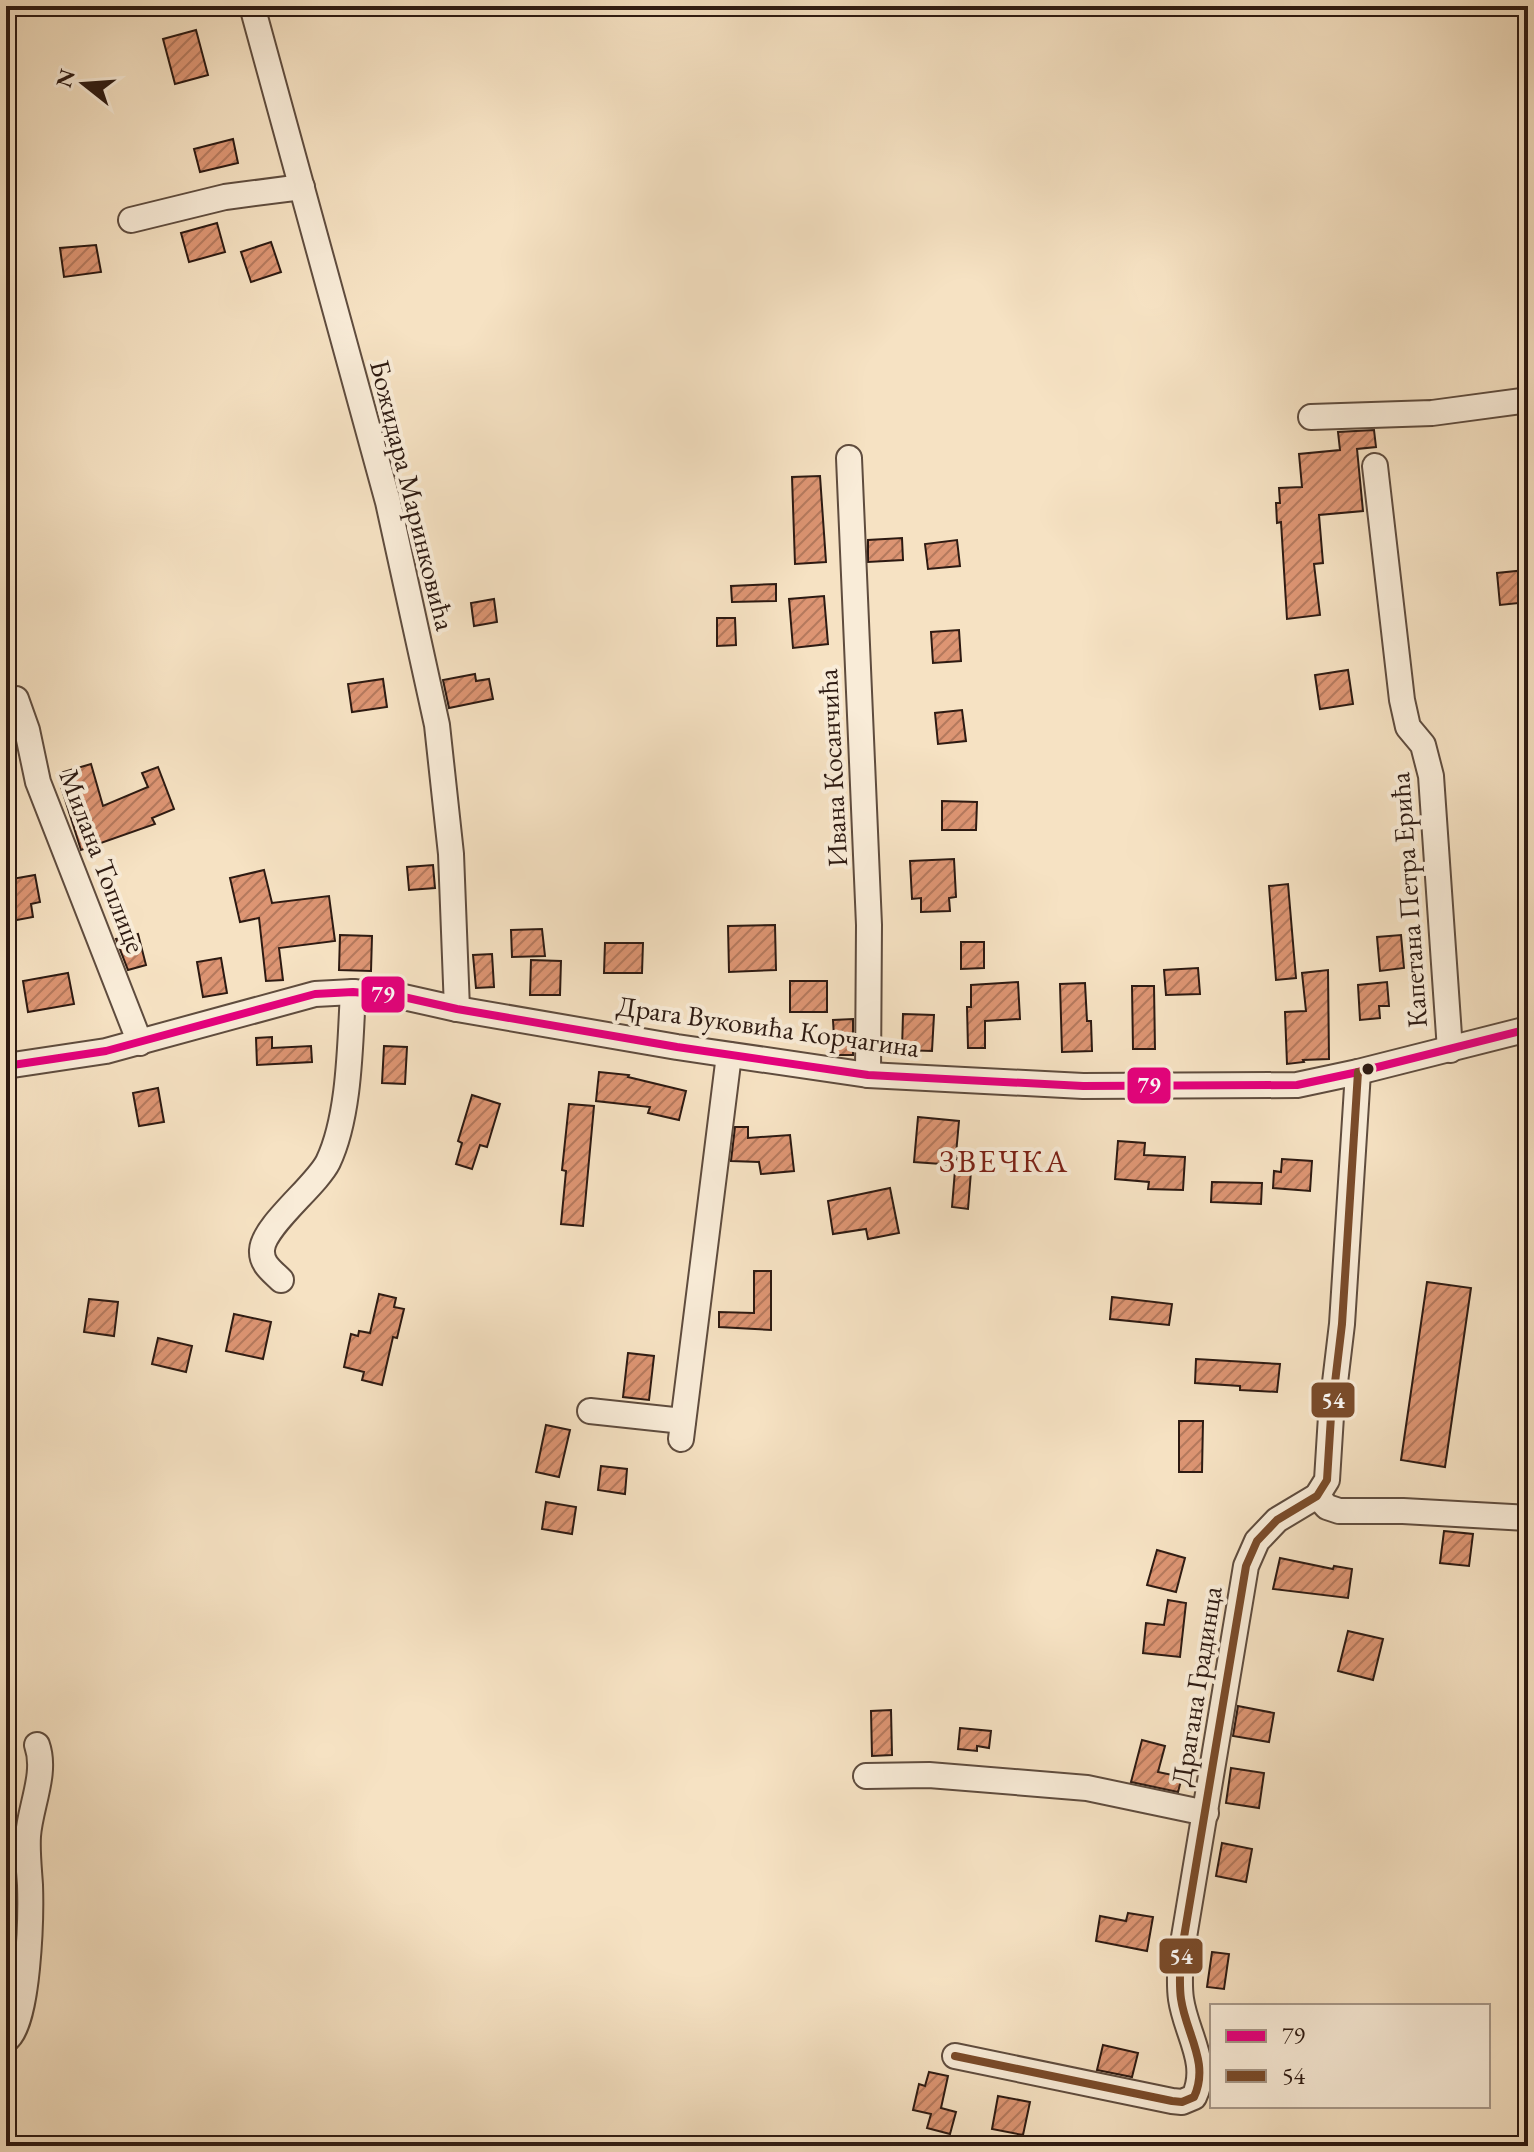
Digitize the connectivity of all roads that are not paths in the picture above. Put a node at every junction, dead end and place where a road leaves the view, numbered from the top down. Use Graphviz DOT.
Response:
graph roads {
  1 [pos="252,6"];
  2 [pos="302,187"];
  3 [pos="131,220"];
  4 [pos="1528,400"];
  5 [pos="1311,417"];
  6 [pos="849,458"];
  7 [pos="1375,466"];
  8 [pos="16,699"];
  9 [pos="353,992"];
  10 [pos="457,1009"];
  11 [pos="1528,1029"];
  12 [pos="140,1043"];
  13 [pos="1450,1050"];
  14 [pos="729,1055"];
  15 [pos="6,1066"];
  16 [pos="1358,1072"];
  17 [pos="868,1075"];
  18 [pos="281,1280"];
  19 [pos="590,1411"];
  20 [pos="1317,1496"];
  21 [pos="1528,1518"];
  22 [pos="37,1745"];
  23 [pos="866,1776"];
  24 [pos="1206,1813"];
  25 [pos="6,2040"];
  26 [pos="955,2056"];
  1 -- 2 [label="street, Божидара Маринковића"];
  2 -- 3 [label="street"];
  2 -- 10 [label="street, Божидара Маринковића"];
  4 -- 5 [label="street"];
  6 -- 17 [label="street, Ивана Косанчића"];
  7 -- 13 [label="street, Капетана Петра Ерића"];
  8 -- 12 [label="street, Милана Топлице"];
  9 -- 10 [label="street, Драга Вуковића Корчагина"];
  9 -- 12 [label="street, Драга Вуковића Корчагина"];
  9 -- 18 [label="street"];
  10 -- 14 [label="street, Драга Вуковића Корчагина"];
  11 -- 13 [label="street, Драга Вуковића Корчагина"];
  12 -- 15 [label="street, Драга Вуковића Корчагина"];
  13 -- 16 [label="street, Драга Вуковића Корчагина"];
  14 -- 17 [label="street, Драга Вуковића Корчагина"];
  14 -- 19 [label="street"];
  16 -- 17 [label="street, Драга Вуковића Корчагина"];
  16 -- 20 [label="street"];
  20 -- 21 [label="street"];
  20 -- 24 [label="street, Драгана Градинца"];
  22 -- 25 [label="street"];
  23 -- 24 [label="street"];
  24 -- 26 [label="street, Драгана Градинца"];
}
